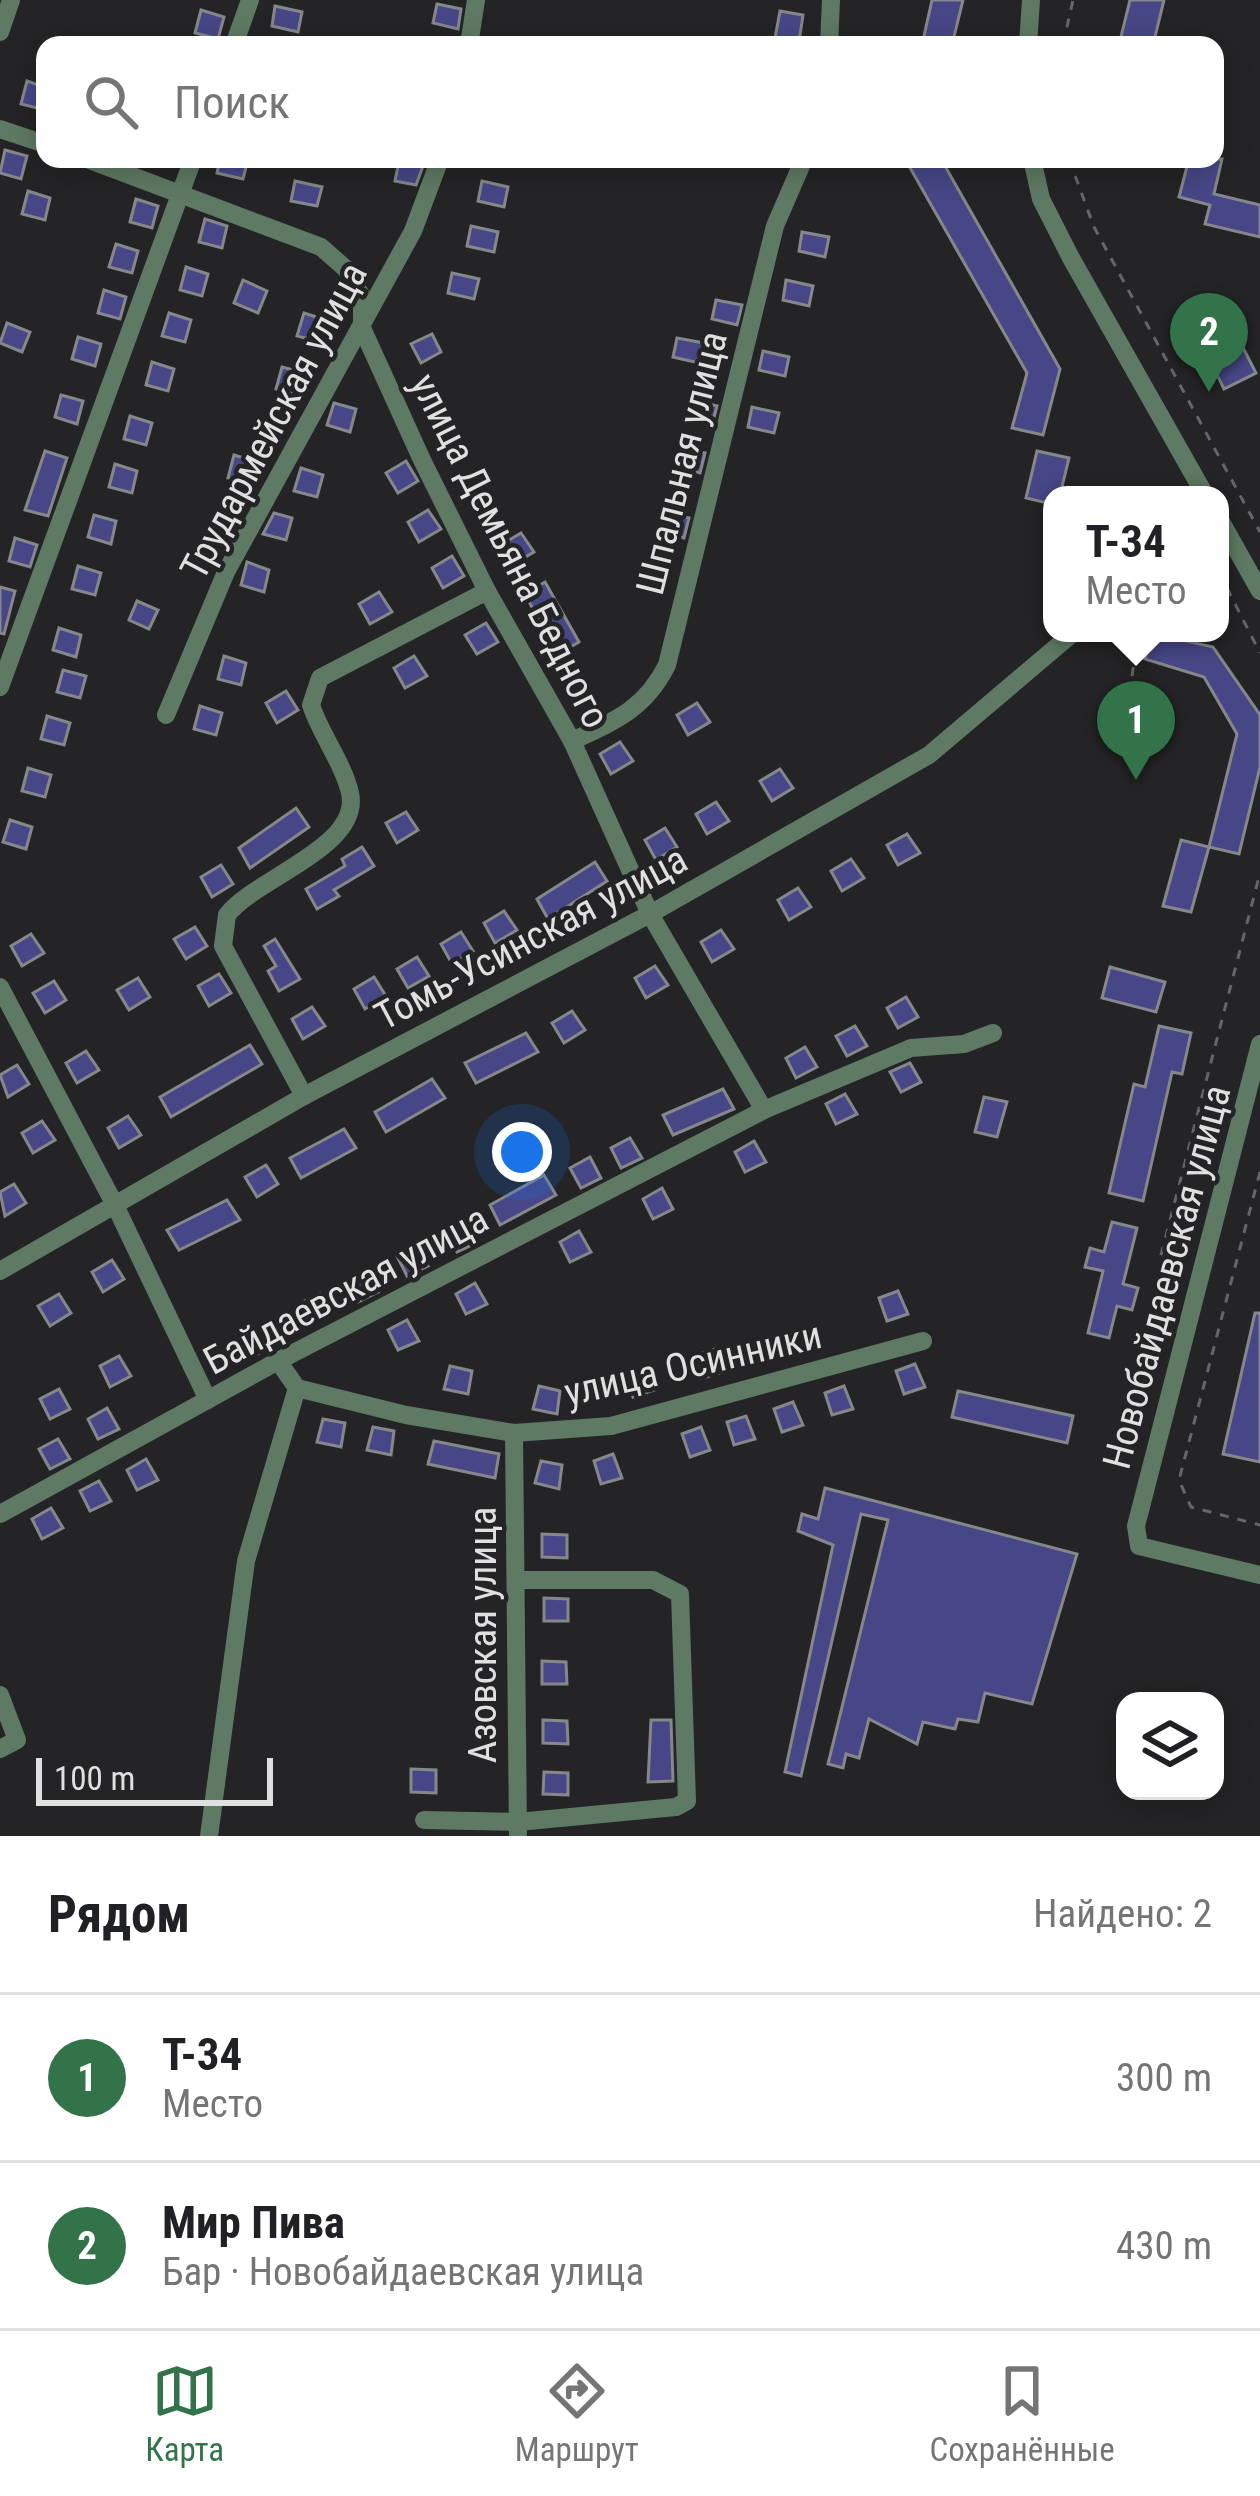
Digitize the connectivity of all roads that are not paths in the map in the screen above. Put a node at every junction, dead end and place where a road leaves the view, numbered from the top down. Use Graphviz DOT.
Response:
graph roads {
  1 [pos="11,0"];
  2 [pos="250,0"];
  3 [pos="476,0"];
  4 [pos="831,0"];
  5 [pos="1031,0"];
  6 [pos="0,32"];
  7 [pos="237,36"];
  8 [pos="470,36"];
  9 [pos="829,36"];
  10 [pos="1029,36"];
  11 [pos="0,129"];
  12 [pos="36,141"];
  13 [pos="113,168"];
  14 [pos="190,168"];
  15 [pos="437,168"];
  16 [pos="801,168"];
  17 [pos="1034,168"];
  18 [pos="181,192"];
  19 [pos="362,328"];
  20 [pos="1200,486"];
  21 [pos="1229,536"];
  22 [pos="487,591"];
  23 [pos="1260,591"];
  24 [pos="9,637"];
  25 [pos="1061,642"];
  26 [pos="0,687"];
  27 [pos="166,715"];
  28 [pos="572,741"];
  29 [pos="650,914"];
  30 [pos="0,987"];
  31 [pos="992,1034"];
  32 [pos="1260,1044"];
  33 [pos="304,1096"];
  34 [pos="764,1110"];
  35 [pos="116,1205"];
  36 [pos="0,1270"];
  37 [pos="923,1340"];
  38 [pos="278,1361"];
  39 [pos="298,1388"];
  40 [pos="208,1400"];
  41 [pos="514,1432"];
  42 [pos="0,1514"];
  43 [pos="1260,1575"];
  44 [pos="517,1580"];
  45 [pos="0,1696"];
  46 [pos="0,1749"];
  47 [pos="424,1820"];
  48 [pos="518,1829"];
  49 [pos="209,1836"];
  1 -- 6 [label="street"];
  2 -- 7 [label="street"];
  3 -- 8 [label="street"];
  4 -- 9 [label="street"];
  5 -- 10 [label="street"];
  11 -- 12 [label="street"];
  13 -- 18 [label="street, улица Демьяна Бедного"];
  14 -- 18 [label="street"];
  15 -- 19 [label="street, Трудармейская улица"];
  16 -- 28 [label="street, Шпальная улица"];
  17 -- 20 [label="street"];
  18 -- 19 [label="street, улица Демьяна Бедного"];
  18 -- 24 [label="street"];
  19 -- 22 [label="street, улица Демьяна Бедного"];
  19 -- 27 [label="street, Трудармейская улица"];
  21 -- 23 [label="street"];
  22 -- 28 [label="street, улица Демьяна Бедного"];
  22 -- 33 [label="street"];
  24 -- 26 [label="street"];
  25 -- 29 [label="street, Томь-Усинская улица"];
  28 -- 29 [label="street, улица Демьяна Бедного"];
  29 -- 33 [label="street, Томь-Усинская улица"];
  29 -- 34 [label="street, улица Демьяна Бедного"];
  30 -- 35 [label="street"];
  31 -- 34 [label="street, Байдаевская улица"];
  32 -- 43 [label="street, Новобайдаевская улица"];
  33 -- 35 [label="street, Томь-Усинская улица"];
  34 -- 38 [label="street, Байдаевская улица"];
  35 -- 36 [label="street, Томь-Усинская улица"];
  35 -- 40 [label="street"];
  37 -- 41 [label="street, улица Осинники"];
  38 -- 39 [label="street"];
  38 -- 40 [label="street, Байдаевская улица"];
  39 -- 41 [label="street, улица Осинники"];
  39 -- 49 [label="street"];
  40 -- 42 [label="street, Байдаевская улица"];
  41 -- 44 [label="street, Азовская улица"];
  44 -- 48 [label="street, Азовская улица"];
  44 -- 48 [label="street"];
  45 -- 46 [label="street"];
  47 -- 48 [label="street"];
}
